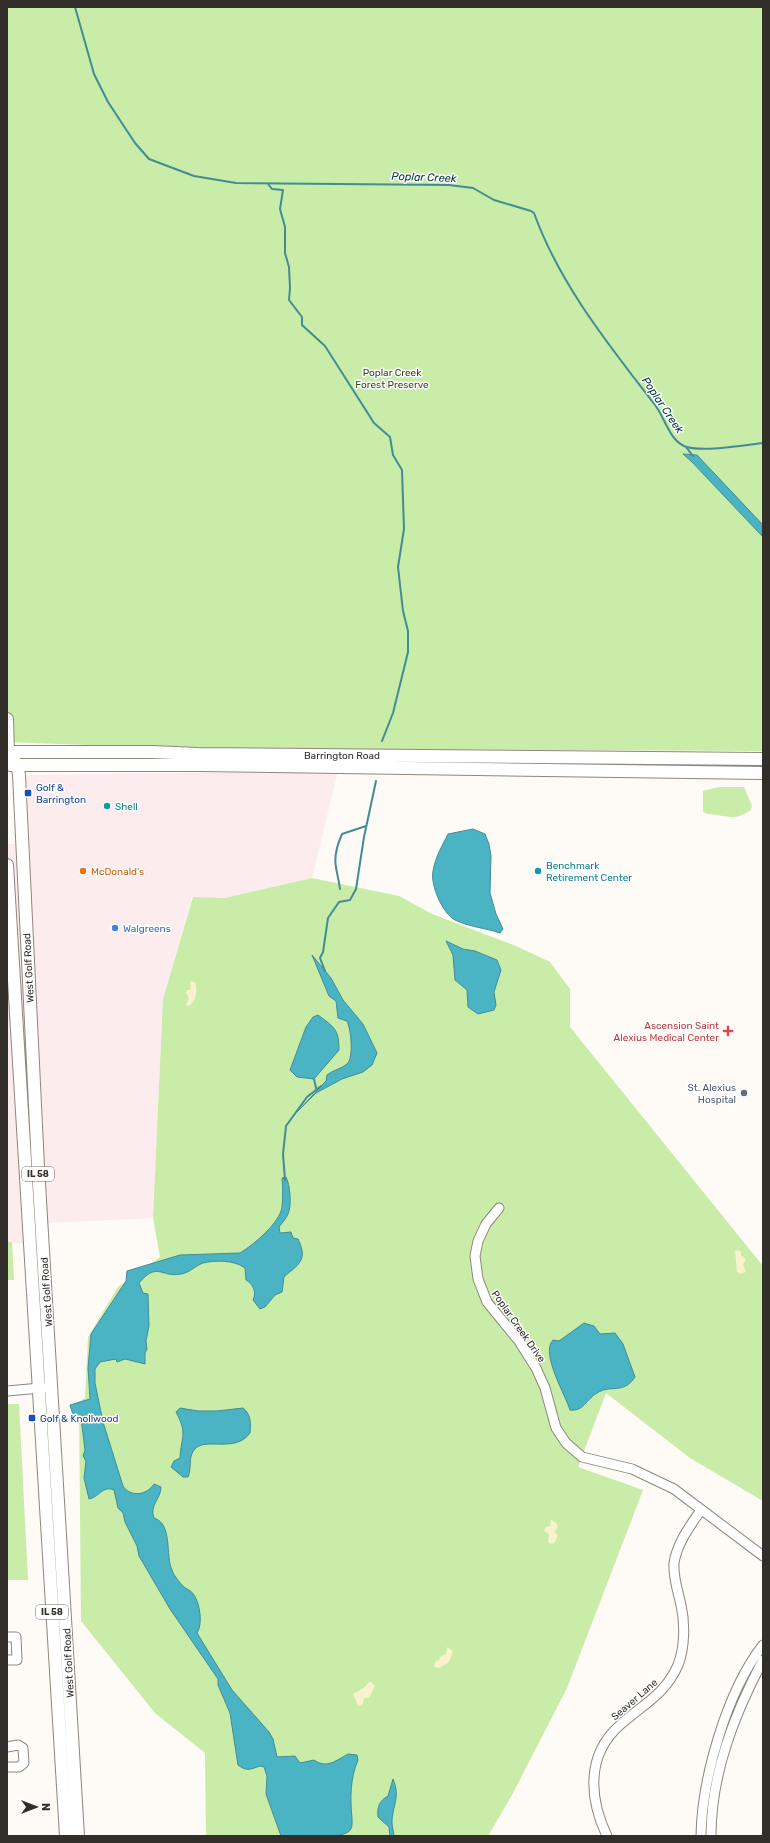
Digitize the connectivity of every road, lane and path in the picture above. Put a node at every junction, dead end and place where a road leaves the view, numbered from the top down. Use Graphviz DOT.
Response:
graph roads {
  1 [pos="7,719"];
  2 [pos="9,758"];
  3 [pos="763,759"];
  4 [pos="763,773"];
  5 [pos="7,865"];
  6 [pos="499,1208"];
  7 [pos="52,1387"];
  8 [pos="38,1388"];
  9 [pos="7,1390"];
  10 [pos="701,1510"];
  11 [pos="763,1556"];
  12 [pos="7,1637"];
  13 [pos="763,1645"];
  14 [pos="7,1660"];
  15 [pos="763,1660"];
  16 [pos="7,1747"];
  17 [pos="7,1767"];
  18 [pos="66,1836"];
  19 [pos="78,1836"];
  20 [pos="607,1836"];
  21 [pos="701,1836"];
  22 [pos="711,1836"];
  1 -- 2 [label="main road, IL 58"];
  2 -- 3 [label="main road, Barrington Road"];
  2 -- 4 [label="main road, Barrington Road"];
  2 -- 7 [label="main road, West Golf Road / IL 58"];
  5 -- 8 [label="main road, West Golf Road / IL 58"];
  6 -- 10 [label="street, Poplar Creek Drive"];
  7 -- 8 [label="street"];
  7 -- 19 [label="main road, West Golf Road / IL 58"];
  8 -- 9 [label="street"];
  8 -- 18 [label="main road, West Golf Road / IL 58"];
  10 -- 11 [label="street, Poplar Creek Drive"];
  10 -- 20 [label="street, Seaver Lane"];
  12 -- 14 [label="street"];
  13 -- 21 [label="street"];
  15 -- 22 [label="street"];
  16 -- 17 [label="street"];
}
